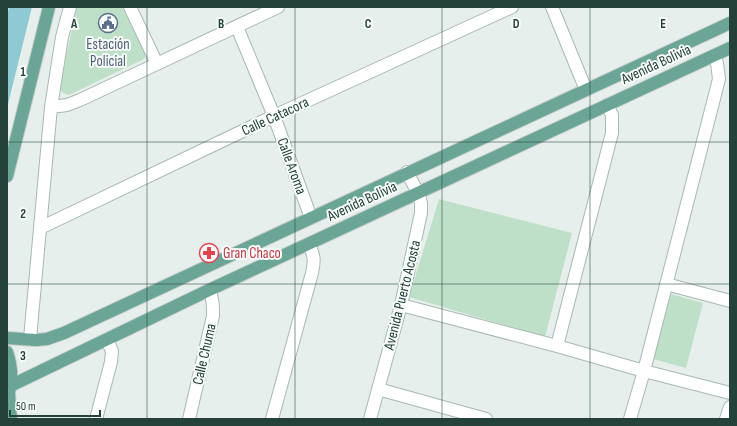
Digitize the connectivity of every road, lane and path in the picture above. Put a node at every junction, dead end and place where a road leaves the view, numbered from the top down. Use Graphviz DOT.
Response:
graph roads {
  1 [pos="49,7"];
  2 [pos="70,7"];
  3 [pos="130,7"];
  4 [pos="278,7"];
  5 [pos="512,7"];
  6 [pos="552,7"];
  7 [pos="730,23"];
  8 [pos="237,26"];
  9 [pos="730,48"];
  10 [pos="713,56"];
  11 [pos="157,64"];
  12 [pos="586,90"];
  13 [pos="607,105"];
  14 [pos="51,106"];
  15 [pos="274,116"];
  16 [pos="407,172"];
  17 [pos="7,176"];
  18 [pos="418,193"];
  19 [pos="311,218"];
  20 [pos="40,228"];
  21 [pos="309,244"];
  22 [pos="666,284"];
  23 [pos="210,290"];
  24 [pos="730,301"];
  25 [pos="401,306"];
  26 [pos="7,338"];
  27 [pos="30,339"];
  28 [pos="107,340"];
  29 [pos="557,346"];
  30 [pos="7,352"];
  31 [pos="644,371"];
  32 [pos="378,389"];
  33 [pos="9,393"];
  34 [pos="730,393"];
  35 [pos="730,407"];
  36 [pos="10,419"];
  37 [pos="96,419"];
  38 [pos="189,419"];
  39 [pos="272,419"];
  40 [pos="370,419"];
  41 [pos="486,419"];
  42 [pos="630,419"];
  43 [pos="726,419"];
  1 -- 17 [label="main road"];
  2 -- 14 [label="street"];
  3 -- 11 [label="street"];
  4 -- 8 [label="street"];
  5 -- 15 [label="street, Calle Catacora"];
  6 -- 12 [label="street"];
  7 -- 12 [label="main road, Avenida Bolivia"];
  8 -- 11 [label="street"];
  8 -- 15 [label="street, Calle Aroma"];
  9 -- 10 [label="main road, Avenida Bolivia"];
  10 -- 13 [label="main road, Avenida Bolivia"];
  10 -- 22 [label="street"];
  11 -- 14 [label="street"];
  12 -- 16 [label="main road, Avenida Bolivia"];
  13 -- 18 [label="main road, Avenida Bolivia"];
  13 -- 29 [label="street"];
  14 -- 20 [label="street"];
  15 -- 19 [label="street, Calle Aroma"];
  15 -- 20 [label="street, Calle Catacora"];
  16 -- 18 [label="street, Avenida Puerto Acosta"];
  16 -- 19 [label="main road, Avenida Bolivia"];
  18 -- 21 [label="main road, Avenida Bolivia"];
  18 -- 25 [label="street, Avenida Puerto Acosta"];
  19 -- 27 [label="main road, Avenida Bolivia"];
  20 -- 27 [label="street"];
  21 -- 23 [label="main road, Avenida Bolivia"];
  21 -- 39 [label="street"];
  22 -- 24 [label="street"];
  22 -- 31 [label="street"];
  23 -- 28 [label="main road, Avenida Bolivia"];
  23 -- 38 [label="street, Calle Chuma"];
  25 -- 29 [label="street"];
  25 -- 32 [label="street, Avenida Puerto Acosta"];
  26 -- 27 [label="main road, Avenida Bolivia"];
  28 -- 33 [label="main road, Avenida Bolivia"];
  28 -- 37 [label="street"];
  29 -- 31 [label="street"];
  30 -- 33 [label="main road"];
  31 -- 34 [label="street"];
  31 -- 42 [label="street"];
  32 -- 40 [label="street, Avenida Puerto Acosta"];
  32 -- 41 [label="street"];
  33 -- 36 [label="main road"];
  35 -- 43 [label="street"];
}
